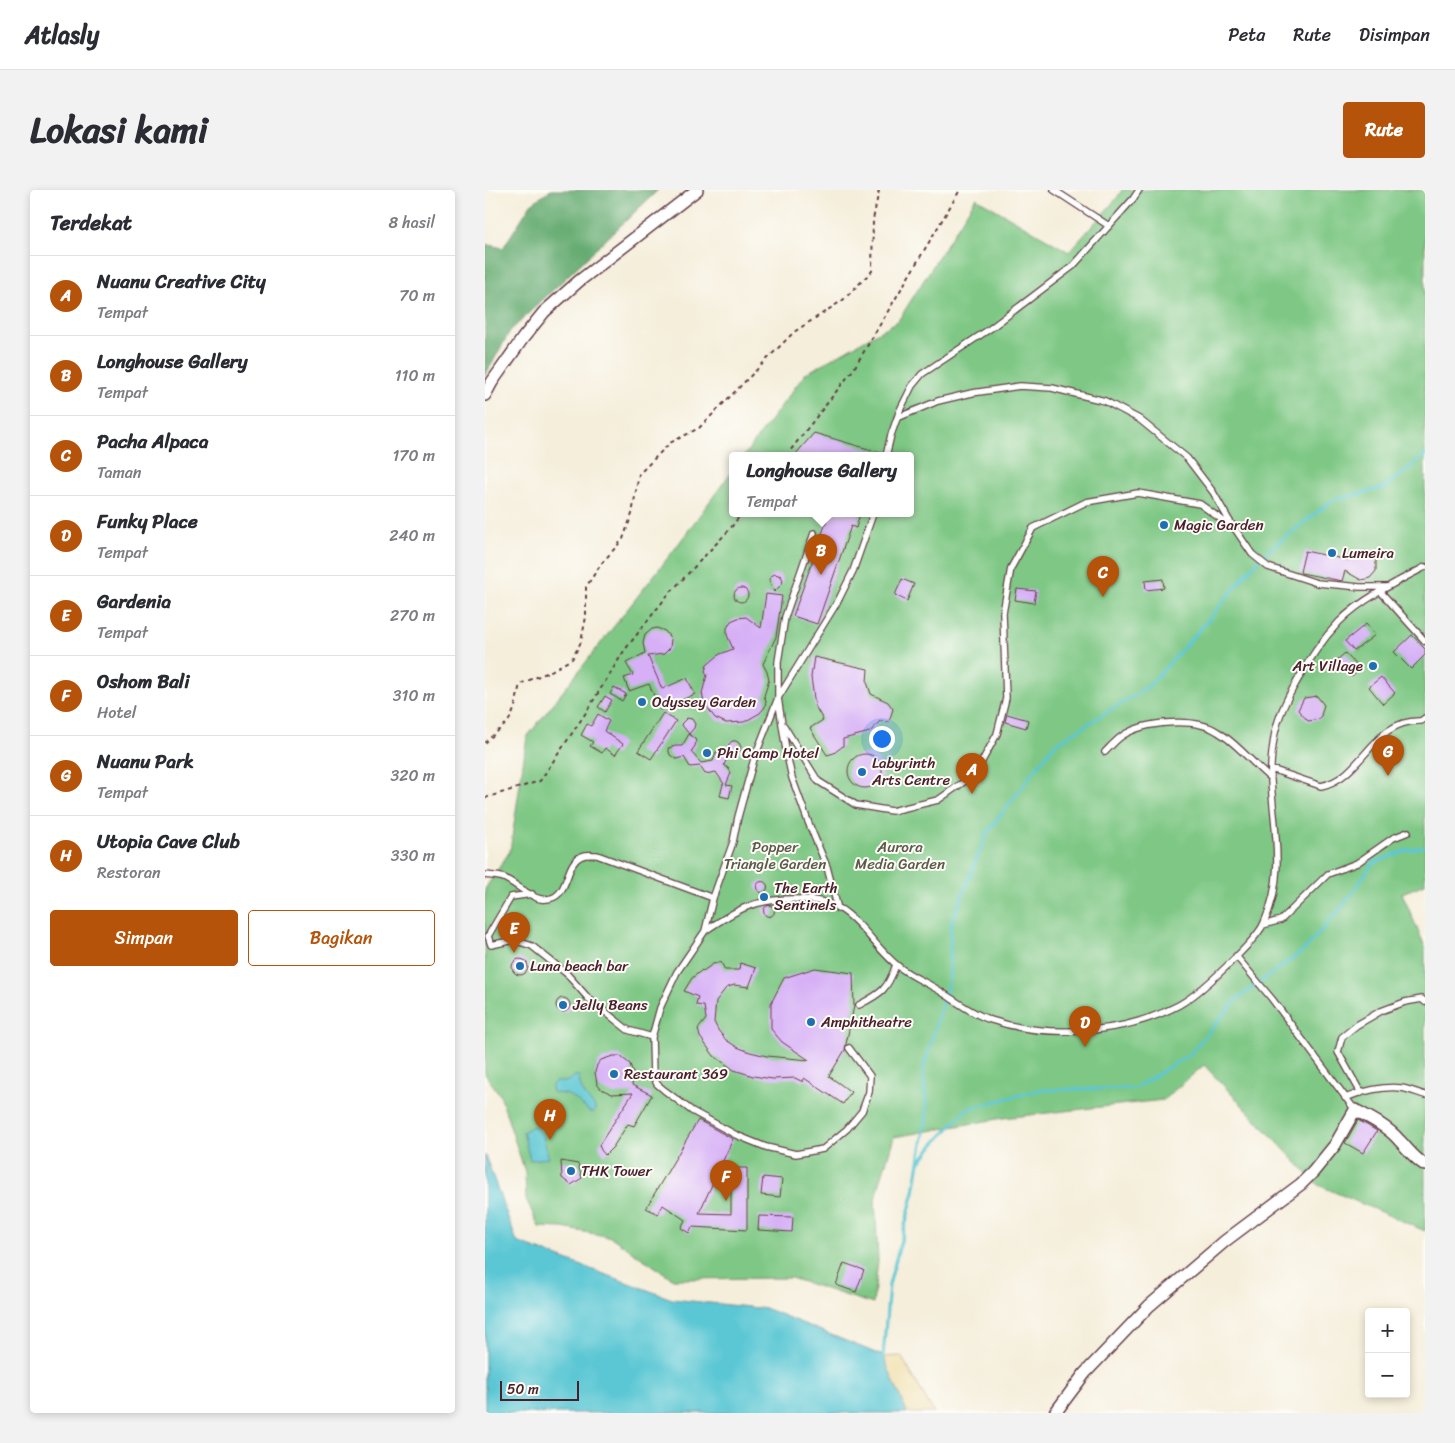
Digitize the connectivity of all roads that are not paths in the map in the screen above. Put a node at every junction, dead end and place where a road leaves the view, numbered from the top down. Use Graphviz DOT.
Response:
graph roads {
  1 [pos="697,190"];
  2 [pos="1053,190"];
  3 [pos="1139,190"];
  4 [pos="1109,226"];
  5 [pos="485,395"];
  6 [pos="897,418"];
  7 [pos="887,452"];
  8 [pos="872,517"];
  9 [pos="1236,530"];
  10 [pos="814,533"];
  11 [pos="1425,567"];
  12 [pos="1389,587"];
  13 [pos="1380,591"];
  14 [pos="1425,641"];
  15 [pos="778,698"];
  16 [pos="1425,718"];
  17 [pos="784,726"];
  18 [pos="1105,752"];
  19 [pos="1271,769"];
  20 [pos="1270,778"];
  21 [pos="1408,832"];
  22 [pos="485,875"];
  23 [pos="531,894"];
  24 [pos="713,898"];
  25 [pos="838,909"];
  26 [pos="1263,926"];
  27 [pos="705,931"];
  28 [pos="1236,956"];
  29 [pos="896,965"];
  30 [pos="1425,1002"];
  31 [pos="859,1005"];
  32 [pos="652,1037"];
  33 [pos="849,1048"];
  34 [pos="1361,1093"];
  35 [pos="1425,1095"];
  36 [pos="1345,1098"];
  37 [pos="1355,1110"];
  38 [pos="1425,1165"];
  39 [pos="1055,1413"];
  1 -- 5 [label="street"];
  2 -- 4 [label="lane"];
  3 -- 4 [label="lane"];
  4 -- 6 [label="lane"];
  6 -- 7 [label="lane"];
  6 -- 9 [label="lane"];
  8 -- 15 [label="lane"];
  9 -- 12 [label="lane"];
  9 -- 17 [label="lane"];
  10 -- 15 [label="lane"];
  11 -- 12 [label="lane"];
  12 -- 13 [label="lane"];
  13 -- 14 [label="lane"];
  13 -- 19 [label="lane"];
  15 -- 17 [label="lane"];
  15 -- 24 [label="lane"];
  16 -- 19 [label="lane"];
  17 -- 25 [label="lane"];
  18 -- 20 [label="lane"];
  19 -- 20 [label="lane"];
  20 -- 26 [label="lane"];
  21 -- 26 [label="lane"];
  22 -- 23 [label="lane"];
  23 -- 24 [label="lane"];
  23 -- 32 [label="lane"];
  24 -- 27 [label="lane"];
  25 -- 27 [label="lane"];
  25 -- 29 [label="lane"];
  26 -- 28 [label="lane"];
  27 -- 32 [label="lane"];
  28 -- 29 [label="lane"];
  28 -- 36 [label="lane"];
  29 -- 31 [label="lane"];
  30 -- 34 [label="lane"];
  32 -- 33 [label="lane"];
  34 -- 35 [label="lane"];
  34 -- 36 [label="lane"];
  36 -- 37 [label="lane"];
  37 -- 38 [label="street"];
  37 -- 39 [label="street"];
}
